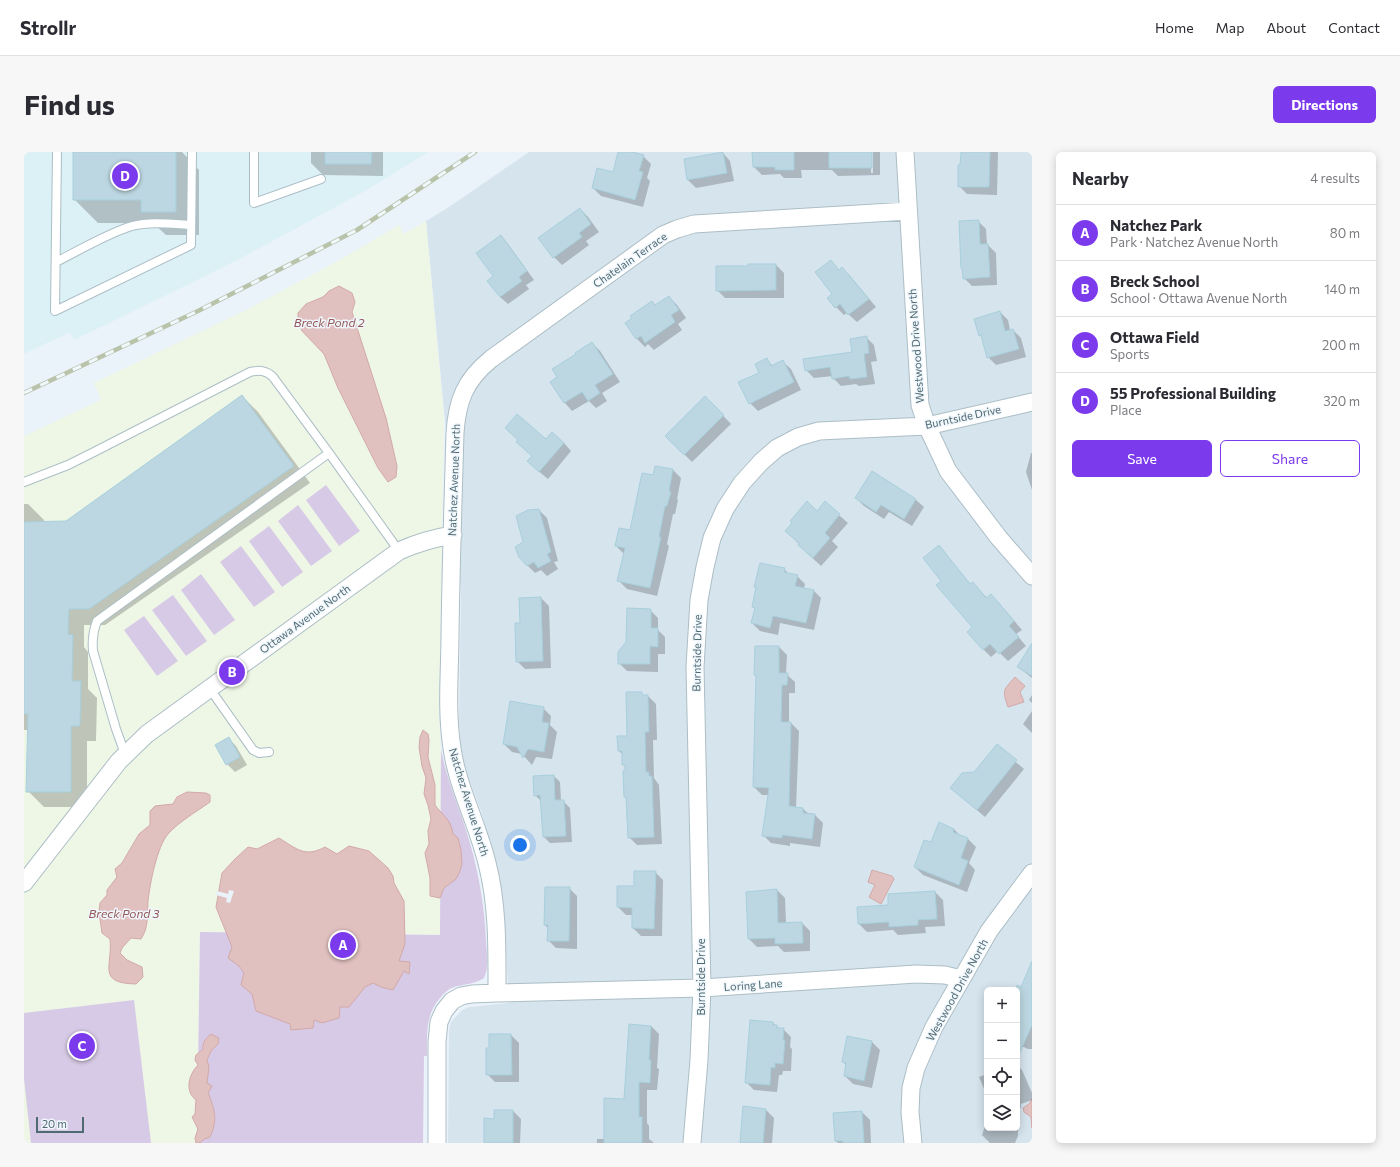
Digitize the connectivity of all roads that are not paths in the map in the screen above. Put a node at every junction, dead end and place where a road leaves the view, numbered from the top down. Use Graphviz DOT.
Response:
graph roads {
  1 [pos="57,152"];
  2 [pos="192,152"];
  3 [pos="254,152"];
  4 [pos="905,152"];
  5 [pos="321,179"];
  6 [pos="908,211"];
  7 [pos="191,224"];
  8 [pos="56,262"];
  9 [pos="462,394"];
  10 [pos="1032,402"];
  11 [pos="926,426"];
  12 [pos="329,453"];
  13 [pos="24,482"];
  14 [pos="453,536"];
  15 [pos="399,551"];
  16 [pos="1032,576"];
  17 [pos="210,688"];
  18 [pos="269,752"];
  19 [pos="126,754"];
  20 [pos="1032,873"];
  21 [pos="24,883"];
  22 [pos="960,980"];
  23 [pos="702,988"];
  24 [pos="497,993"];
  25 [pos="437,1143"];
  26 [pos="692,1143"];
  27 [pos="912,1143"];
  1 -- 8 [label="lane"];
  2 -- 7 [label="lane"];
  3 -- 5 [label="lane"];
  4 -- 6 [label="street, Westwood Drive North"];
  6 -- 9 [label="street, Chatelain Terrace"];
  6 -- 11 [label="street, Westwood Drive North"];
  7 -- 8 [label="lane"];
  7 -- 8 [label="lane"];
  9 -- 14 [label="street, Natchez Avenue North"];
  10 -- 11 [label="street, Burntside Drive"];
  11 -- 16 [label="street, Westwood Drive North"];
  11 -- 23 [label="street, Burntside Drive"];
  12 -- 13 [label="lane"];
  12 -- 15 [label="lane"];
  12 -- 19 [label="lane"];
  14 -- 15 [label="street, Ottawa Avenue North"];
  14 -- 24 [label="street, Natchez Avenue North"];
  15 -- 17 [label="street, Ottawa Avenue North"];
  17 -- 18 [label="lane"];
  17 -- 19 [label="street, Ottawa Avenue North"];
  19 -- 21 [label="street, Ottawa Avenue North"];
  20 -- 22 [label="street, Westwood Drive North"];
  22 -- 23 [label="street, Loring Lane"];
  22 -- 27 [label="street, Westwood Drive North"];
  23 -- 24 [label="street, Loring Lane"];
  23 -- 26 [label="street, Burntside Drive"];
  24 -- 25 [label="street"];
}
